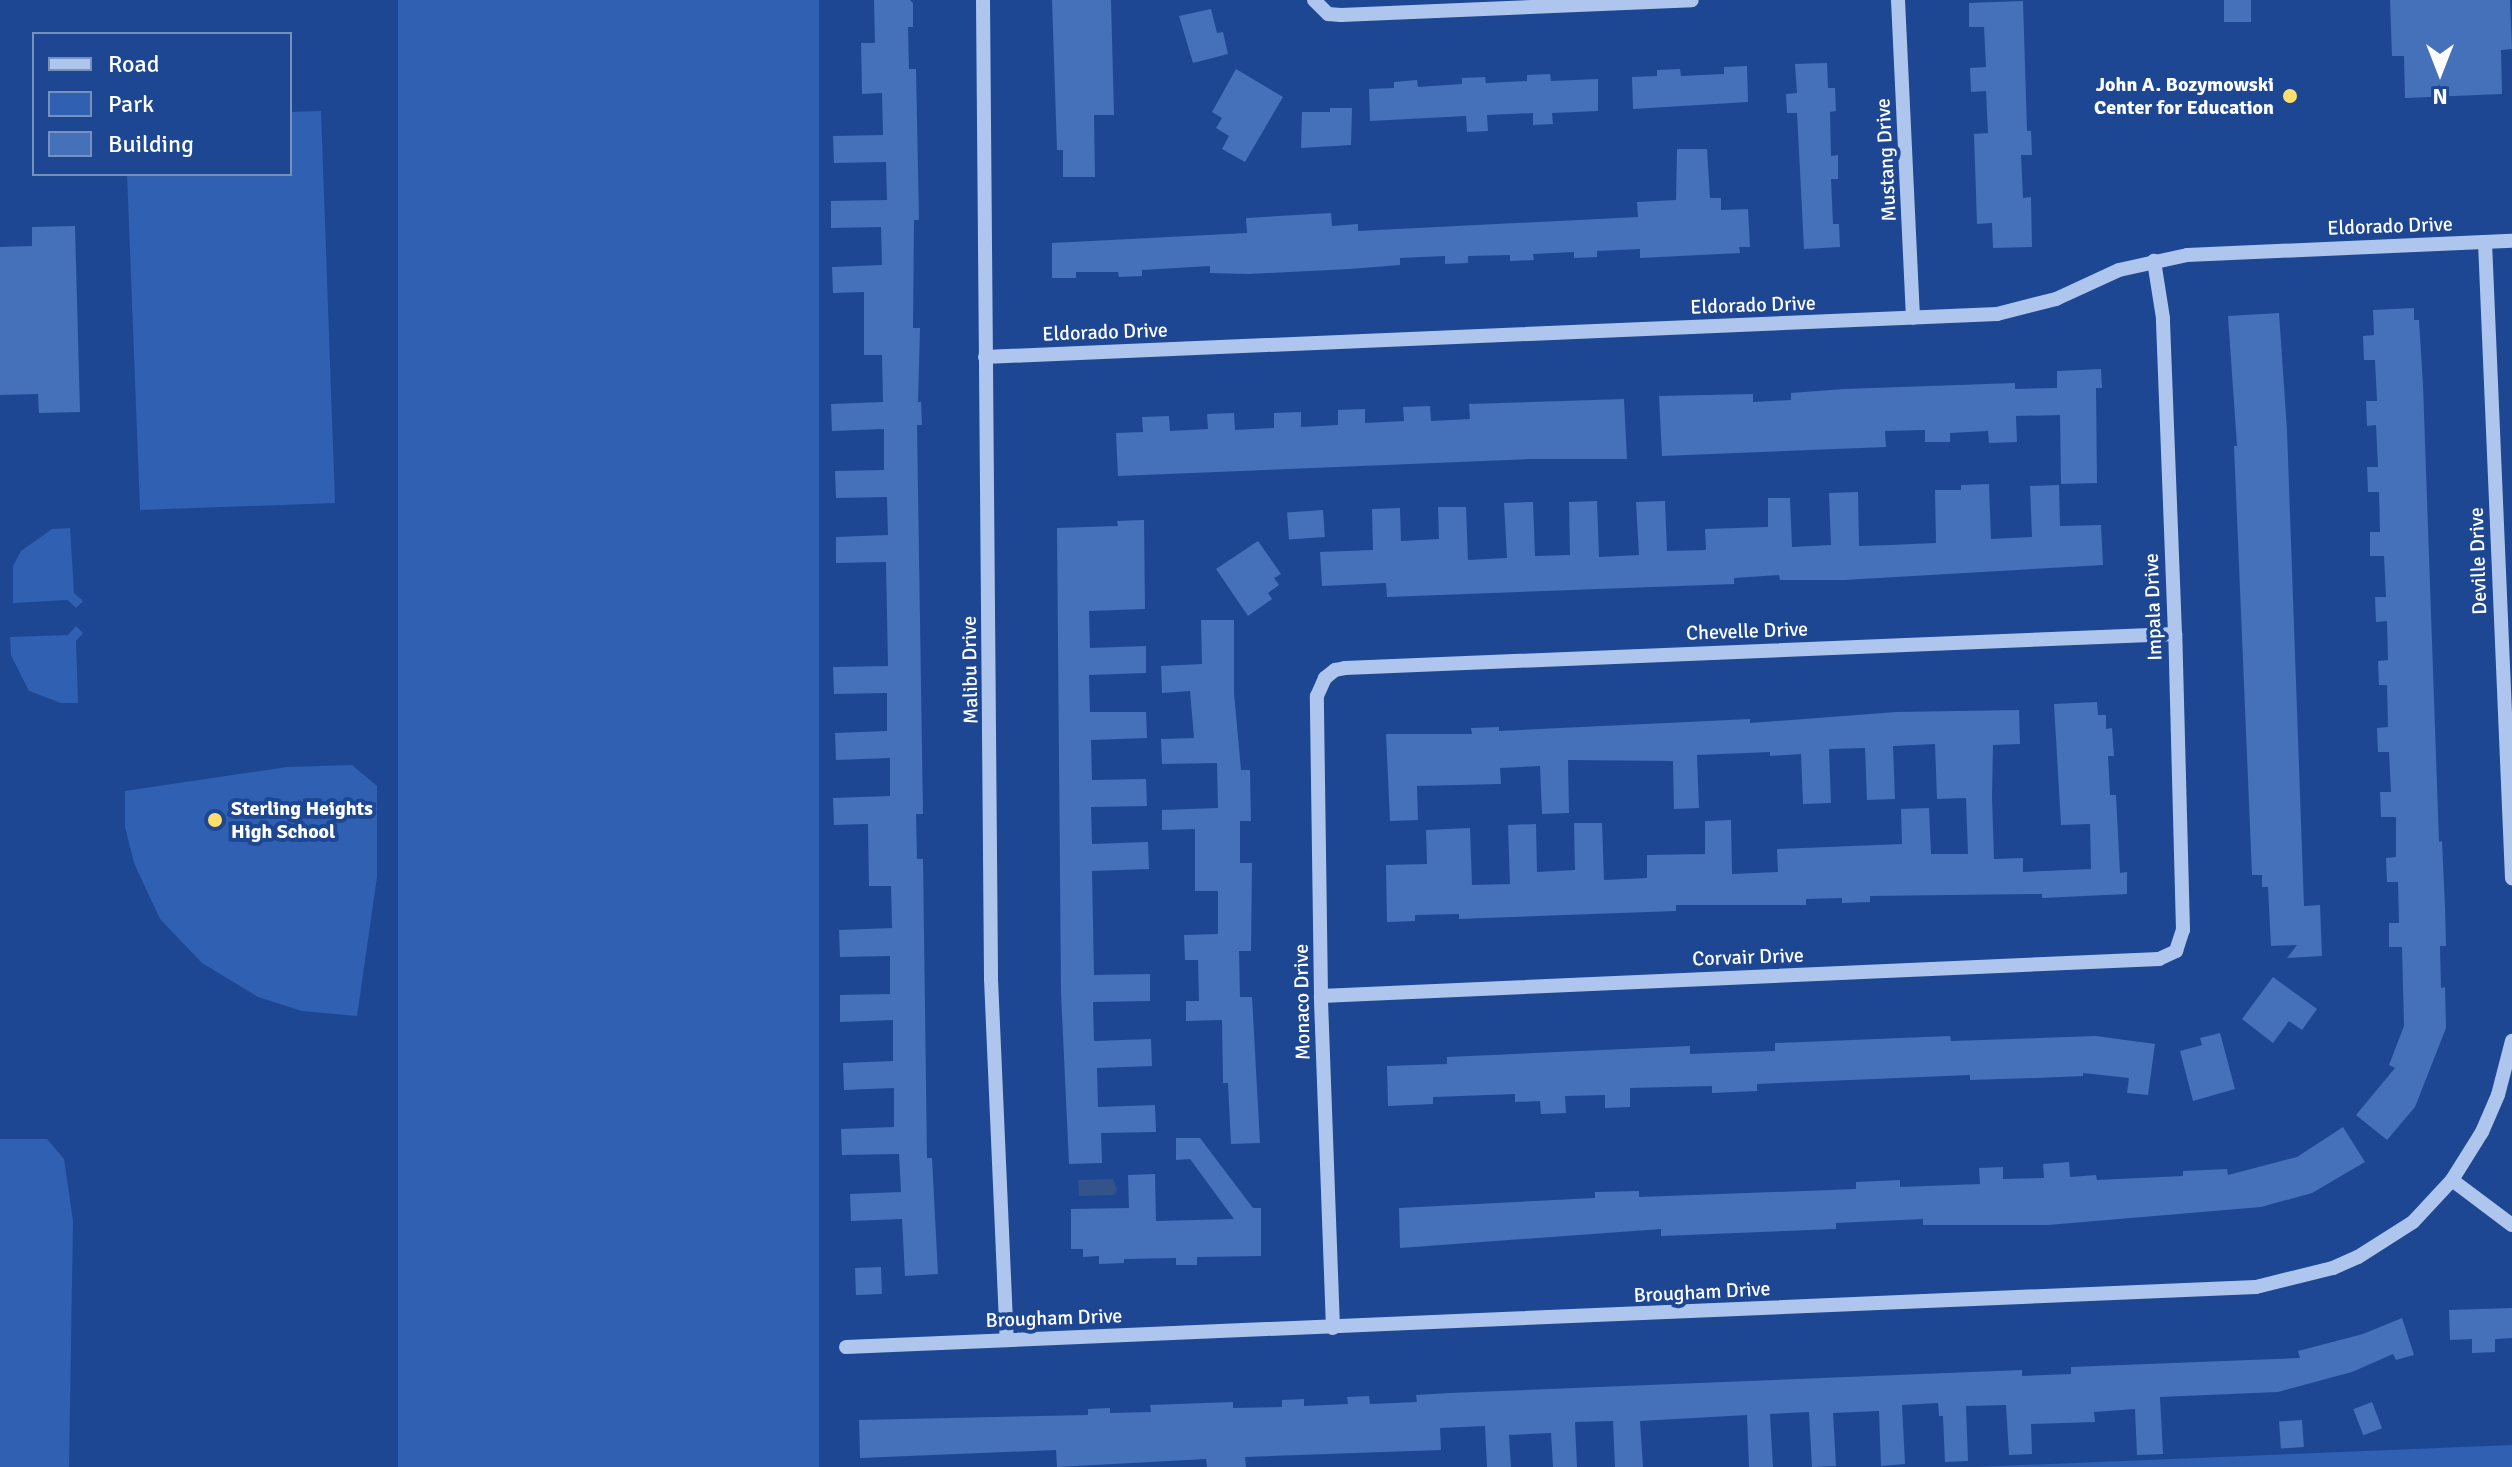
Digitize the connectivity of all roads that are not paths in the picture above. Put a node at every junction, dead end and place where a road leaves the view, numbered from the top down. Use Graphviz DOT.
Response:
graph roads {
  1 [pos="983,0"];
  2 [pos="1692,0"];
  3 [pos="1898,0"];
  4 [pos="1316,4"];
  5 [pos="2512,241"];
  6 [pos="2485,242"];
  7 [pos="2154,261"];
  8 [pos="1913,318"];
  9 [pos="985,357"];
  10 [pos="2175,634"];
  11 [pos="1325,678"];
  12 [pos="2512,878"];
  13 [pos="2176,951"];
  14 [pos="1321,996"];
  15 [pos="2512,1041"];
  16 [pos="2452,1180"];
  17 [pos="2512,1225"];
  18 [pos="1333,1328"];
  19 [pos="1007,1339"];
  20 [pos="846,1347"];
  1 -- 9 [label="street, Malibu Drive"];
  2 -- 4 [label="street"];
  3 -- 8 [label="street, Mustang Drive"];
  5 -- 6 [label="street, Eldorado Drive"];
  6 -- 7 [label="street, Eldorado Drive"];
  6 -- 12 [label="street, Deville Drive"];
  7 -- 8 [label="street, Eldorado Drive"];
  7 -- 10 [label="street, Impala Drive"];
  8 -- 9 [label="street, Eldorado Drive"];
  9 -- 19 [label="street, Malibu Drive"];
  10 -- 11 [label="street, Chevelle Drive"];
  10 -- 13 [label="street, Impala Drive"];
  11 -- 14 [label="street, Monaco Drive"];
  13 -- 14 [label="street, Corvair Drive"];
  14 -- 18 [label="street, Monaco Drive"];
  15 -- 16 [label="street"];
  16 -- 17 [label="street"];
  16 -- 18 [label="street, Brougham Drive"];
  18 -- 19 [label="street, Brougham Drive"];
  19 -- 20 [label="street, Brougham Drive"];
}
